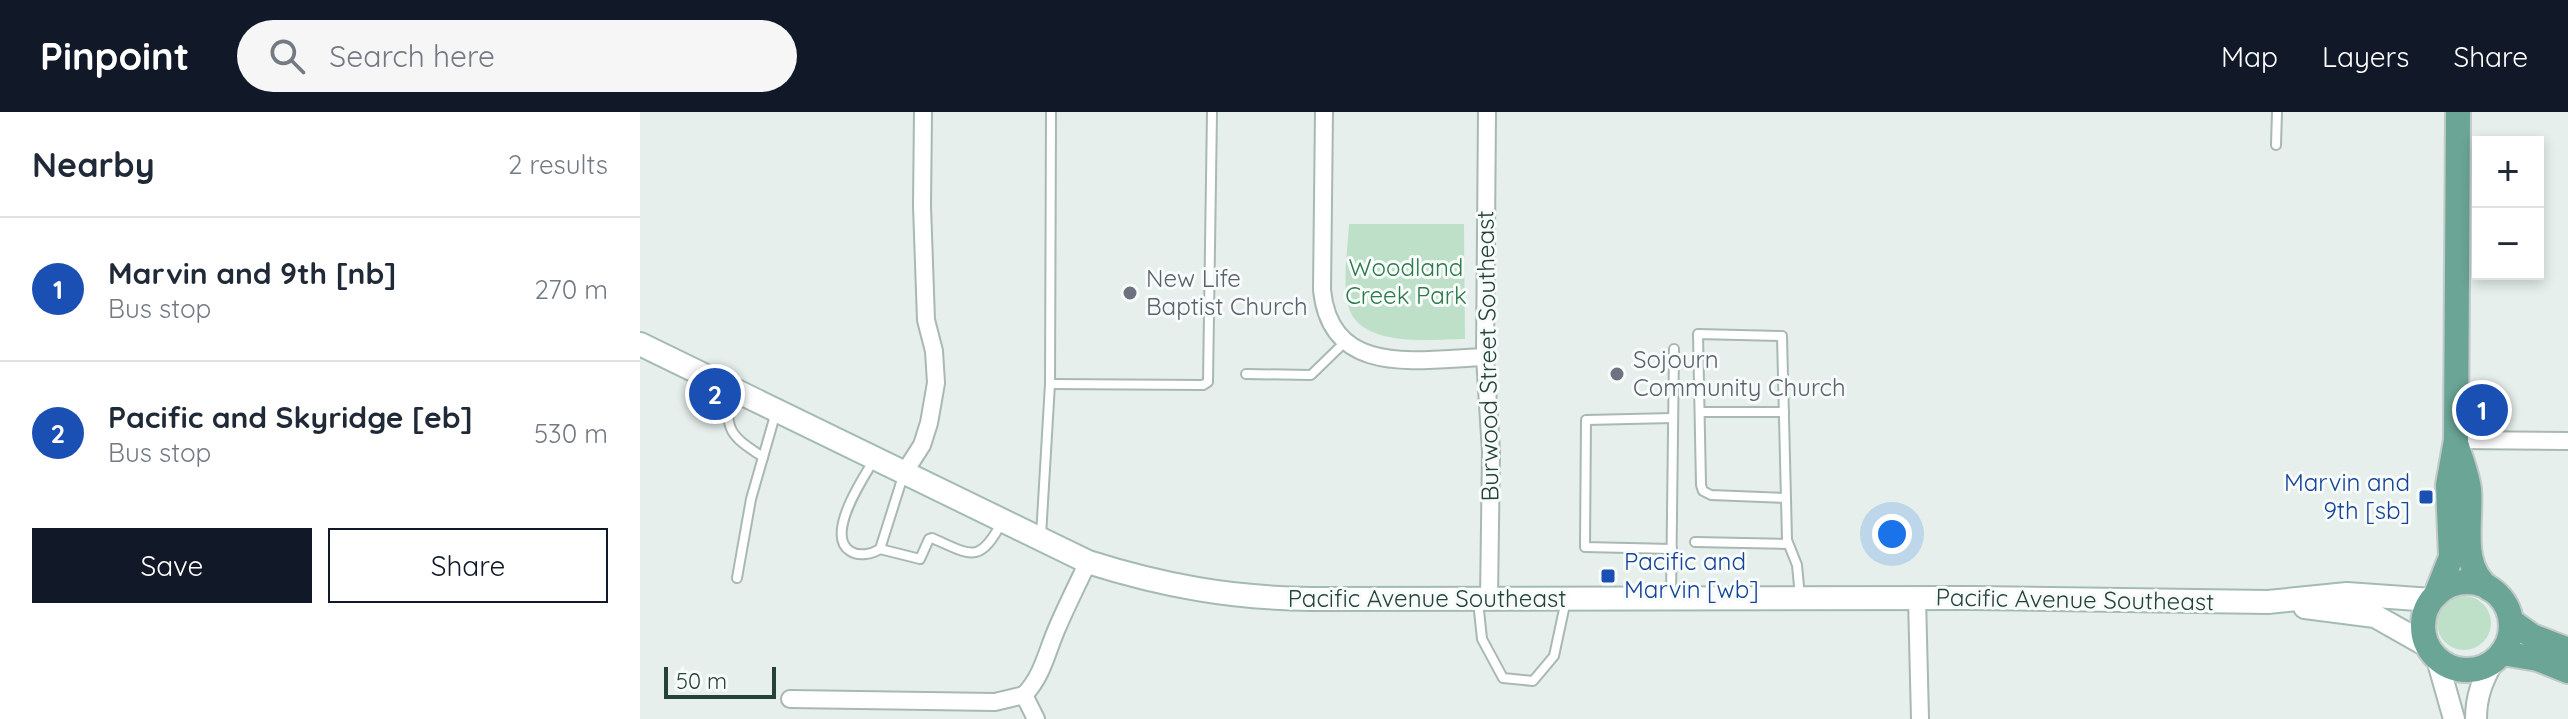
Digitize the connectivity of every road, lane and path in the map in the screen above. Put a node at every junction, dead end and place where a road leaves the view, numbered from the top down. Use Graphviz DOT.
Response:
graph roads {
  1 [pos="923,112"];
  2 [pos="1051,112"];
  3 [pos="1212,112"];
  4 [pos="1324,112"];
  5 [pos="1487,112"];
  6 [pos="2277,112"];
  7 [pos="2458,112"];
  8 [pos="2276,145"];
  9 [pos="1346,341"];
  10 [pos="640,344"];
  11 [pos="1674,349"];
  12 [pos="1485,357"];
  13 [pos="1246,374"];
  14 [pos="1050,384"];
  15 [pos="727,387"];
  16 [pos="776,411"];
  17 [pos="1700,412"];
  18 [pos="1784,412"];
  19 [pos="1673,418"];
  20 [pos="2456,440"];
  21 [pos="2568,441"];
  22 [pos="763,457"];
  23 [pos="874,459"];
  24 [pos="904,473"];
  25 [pos="1786,498"];
  26 [pos="1002,522"];
  27 [pos="1040,540"];
  28 [pos="1695,542"];
  29 [pos="1788,544"];
  30 [pos="880,549"];
  31 [pos="1672,549"];
  32 [pos="1088,562"];
  33 [pos="737,578"];
  34 [pos="2490,589"];
  35 [pos="1567,598"];
  36 [pos="1671,598"];
  37 [pos="1800,598"];
  38 [pos="1917,598"];
  39 [pos="2434,598"];
  40 [pos="1483,600"];
  41 [pos="2268,602"];
  42 [pos="2511,621"];
  43 [pos="2568,650"];
  44 [pos="2432,652"];
  45 [pos="2498,658"];
  46 [pos="2568,671"];
  47 [pos="1024,695"];
  48 [pos="790,699"];
  49 [pos="1036,719"];
  50 [pos="1920,719"];
  51 [pos="2454,719"];
  52 [pos="2476,719"];
  1 -- 24 [label="street"];
  2 -- 14 [label="lane"];
  3 -- 14 [label="lane"];
  4 -- 9 [label="street"];
  5 -- 12 [label="street, Burwood Street Southeast"];
  6 -- 8 [label="lane"];
  7 -- 20 [label="main road"];
  9 -- 12 [label="street"];
  9 -- 13 [label="lane"];
  10 -- 15 [label="main road, Pacific Avenue Southeast"];
  11 -- 19 [label="lane"];
  12 -- 40 [label="street, Burwood Street Southeast"];
  14 -- 27 [label="lane"];
  15 -- 16 [label="main road, Pacific Avenue Southeast"];
  15 -- 22 [label="lane"];
  16 -- 22 [label="lane"];
  16 -- 23 [label="main road, Pacific Avenue Southeast"];
  17 -- 18 [label="lane"];
  17 -- 18 [label="lane"];
  17 -- 25 [label="lane"];
  18 -- 25 [label="lane"];
  19 -- 31 [label="lane"];
  19 -- 31 [label="lane"];
  20 -- 21 [label="street"];
  20 -- 34 [label="main road"];
  20 -- 39 [label="main road"];
  22 -- 33 [label="lane"];
  23 -- 24 [label="main road, Pacific Avenue Southeast"];
  23 -- 30 [label="lane"];
  24 -- 26 [label="main road, Pacific Avenue Southeast"];
  24 -- 30 [label="lane"];
  25 -- 29 [label="lane"];
  26 -- 27 [label="main road, Pacific Avenue Southeast"];
  26 -- 30 [label="lane"];
  27 -- 32 [label="main road, Pacific Avenue Southeast"];
  28 -- 29 [label="lane"];
  29 -- 37 [label="lane"];
  31 -- 36 [label="lane"];
  32 -- 40 [label="main road, Pacific Avenue Southeast"];
  32 -- 47 [label="street"];
  34 -- 39 [label="main road"];
  34 -- 42 [label="main road"];
  35 -- 36 [label="main road, Pacific Avenue Southeast"];
  35 -- 40 [label="main road, Pacific Avenue Southeast"];
  35 -- 40 [label="lane"];
  36 -- 37 [label="main road, Pacific Avenue Southeast"];
  37 -- 38 [label="main road, Pacific Avenue Southeast"];
  38 -- 41 [label="main road, Pacific Avenue Southeast"];
  38 -- 50 [label="street"];
  39 -- 41 [label="main road, Pacific Avenue Southeast"];
  39 -- 44 [label="main road"];
  41 -- 44 [label="main road, Pacific Avenue Southeast"];
  42 -- 43 [label="main road"];
  42 -- 45 [label="main road"];
  44 -- 45 [label="main road"];
  44 -- 51 [label="street"];
  45 -- 46 [label="main road"];
  45 -- 52 [label="street"];
  47 -- 48 [label="street"];
  47 -- 49 [label="street"];
}
